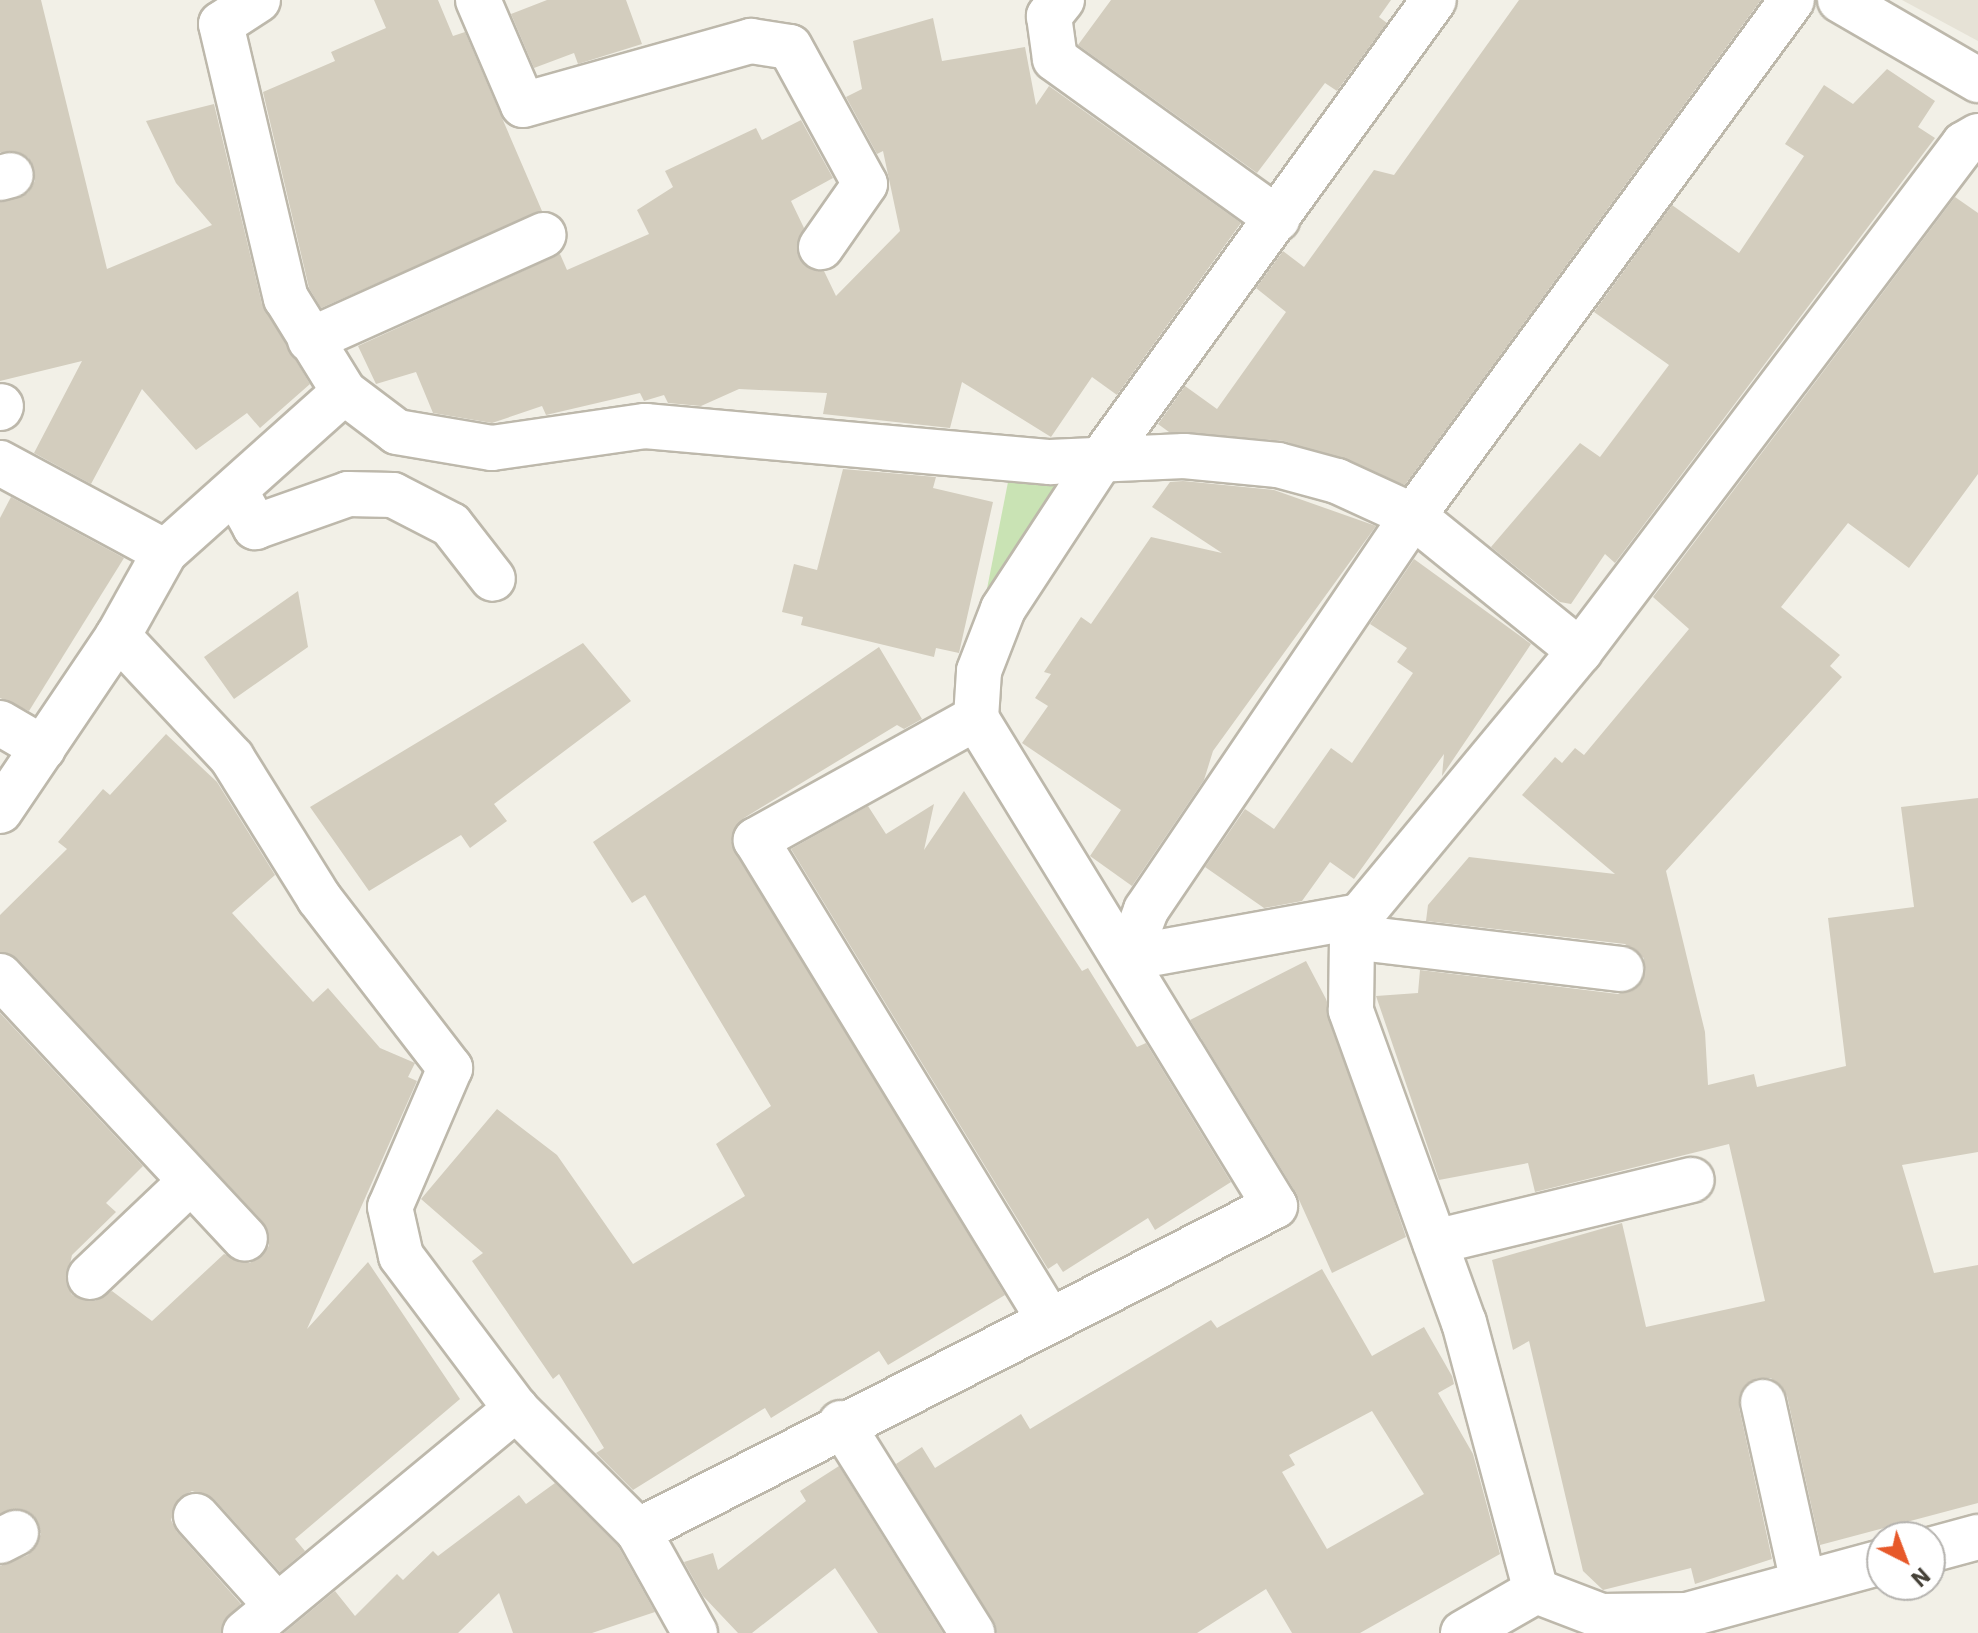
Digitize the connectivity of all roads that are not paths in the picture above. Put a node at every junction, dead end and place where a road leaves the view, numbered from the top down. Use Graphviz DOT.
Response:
graph roads {
  1 [pos="258,0"];
  2 [pos="478,0"];
  3 [pos="1062,0"];
  4 [pos="1434,0"];
  5 [pos="1792,0"];
  6 [pos="1840,0"];
  7 [pos="1978,80"];
  8 [pos="1978,136"];
  9 [pos="1278,219"];
  10 [pos="544,235"];
  11 [pos="821,247"];
  12 [pos="310,340"];
  13 [pos="344,392"];
  14 [pos="1100,461"];
  15 [pos="0,463"];
  16 [pos="237,494"];
  17 [pos="1413,516"];
  18 [pos="165,552"];
  19 [pos="493,579"];
  20 [pos="118,636"];
  21 [pos="1580,651"];
  22 [pos="976,718"];
  23 [pos="0,723"];
  24 [pos="43,748"];
  25 [pos="0,811"];
  26 [pos="1356,927"];
  27 [pos="1128,958"];
  28 [pos="1621,969"];
  29 [pos="0,976"];
  30 [pos="1692,1180"];
  31 [pos="191,1181"];
  32 [pos="245,1239"];
  33 [pos="1435,1242"];
  34 [pos="90,1277"];
  35 [pos="1048,1318"];
  36 [pos="1763,1402"];
  37 [pos="516,1409"];
  38 [pos="841,1423"];
  39 [pos="196,1516"];
  40 [pos="638,1531"];
  41 [pos="1978,1537"];
  42 [pos="1946,1546"];
  43 [pos="1866,1566"];
  44 [pos="1803,1583"];
  45 [pos="1536,1591"];
  46 [pos="261,1620"];
  47 [pos="695,1633"];
  48 [pos="972,1633"];
  49 [pos="1463,1633"];
  1 -- 12 [label="street"];
  2 -- 11 [label="street"];
  3 -- 9 [label="street"];
  4 -- 9 [label="street"];
  5 -- 17 [label="street"];
  6 -- 7 [label="street"];
  8 -- 21 [label="street"];
  9 -- 14 [label="street"];
  10 -- 12 [label="street"];
  12 -- 13 [label="street"];
  13 -- 14 [label="street"];
  13 -- 16 [label="street"];
  14 -- 17 [label="street"];
  14 -- 22 [label="street"];
  15 -- 18 [label="street"];
  16 -- 18 [label="street"];
  16 -- 19 [label="street"];
  17 -- 21 [label="street"];
  17 -- 27 [label="street"];
  18 -- 20 [label="street"];
  20 -- 24 [label="street"];
  20 -- 37 [label="street"];
  21 -- 26 [label="street"];
  22 -- 27 [label="street"];
  22 -- 35 [label="street"];
  23 -- 24 [label="street"];
  24 -- 25 [label="street"];
  26 -- 27 [label="street"];
  26 -- 28 [label="street"];
  26 -- 33 [label="street"];
  27 -- 35 [label="street"];
  29 -- 31 [label="street"];
  30 -- 33 [label="street"];
  31 -- 32 [label="street"];
  31 -- 34 [label="street"];
  33 -- 45 [label="street"];
  35 -- 38 [label="street"];
  36 -- 44 [label="street"];
  37 -- 40 [label="street"];
  37 -- 46 [label="street"];
  38 -- 40 [label="street"];
  38 -- 48 [label="street"];
  39 -- 46 [label="street"];
  40 -- 47 [label="street"];
  41 -- 42 [label="street"];
  43 -- 44 [label="street"];
  44 -- 45 [label="street"];
  45 -- 49 [label="street"];
}
